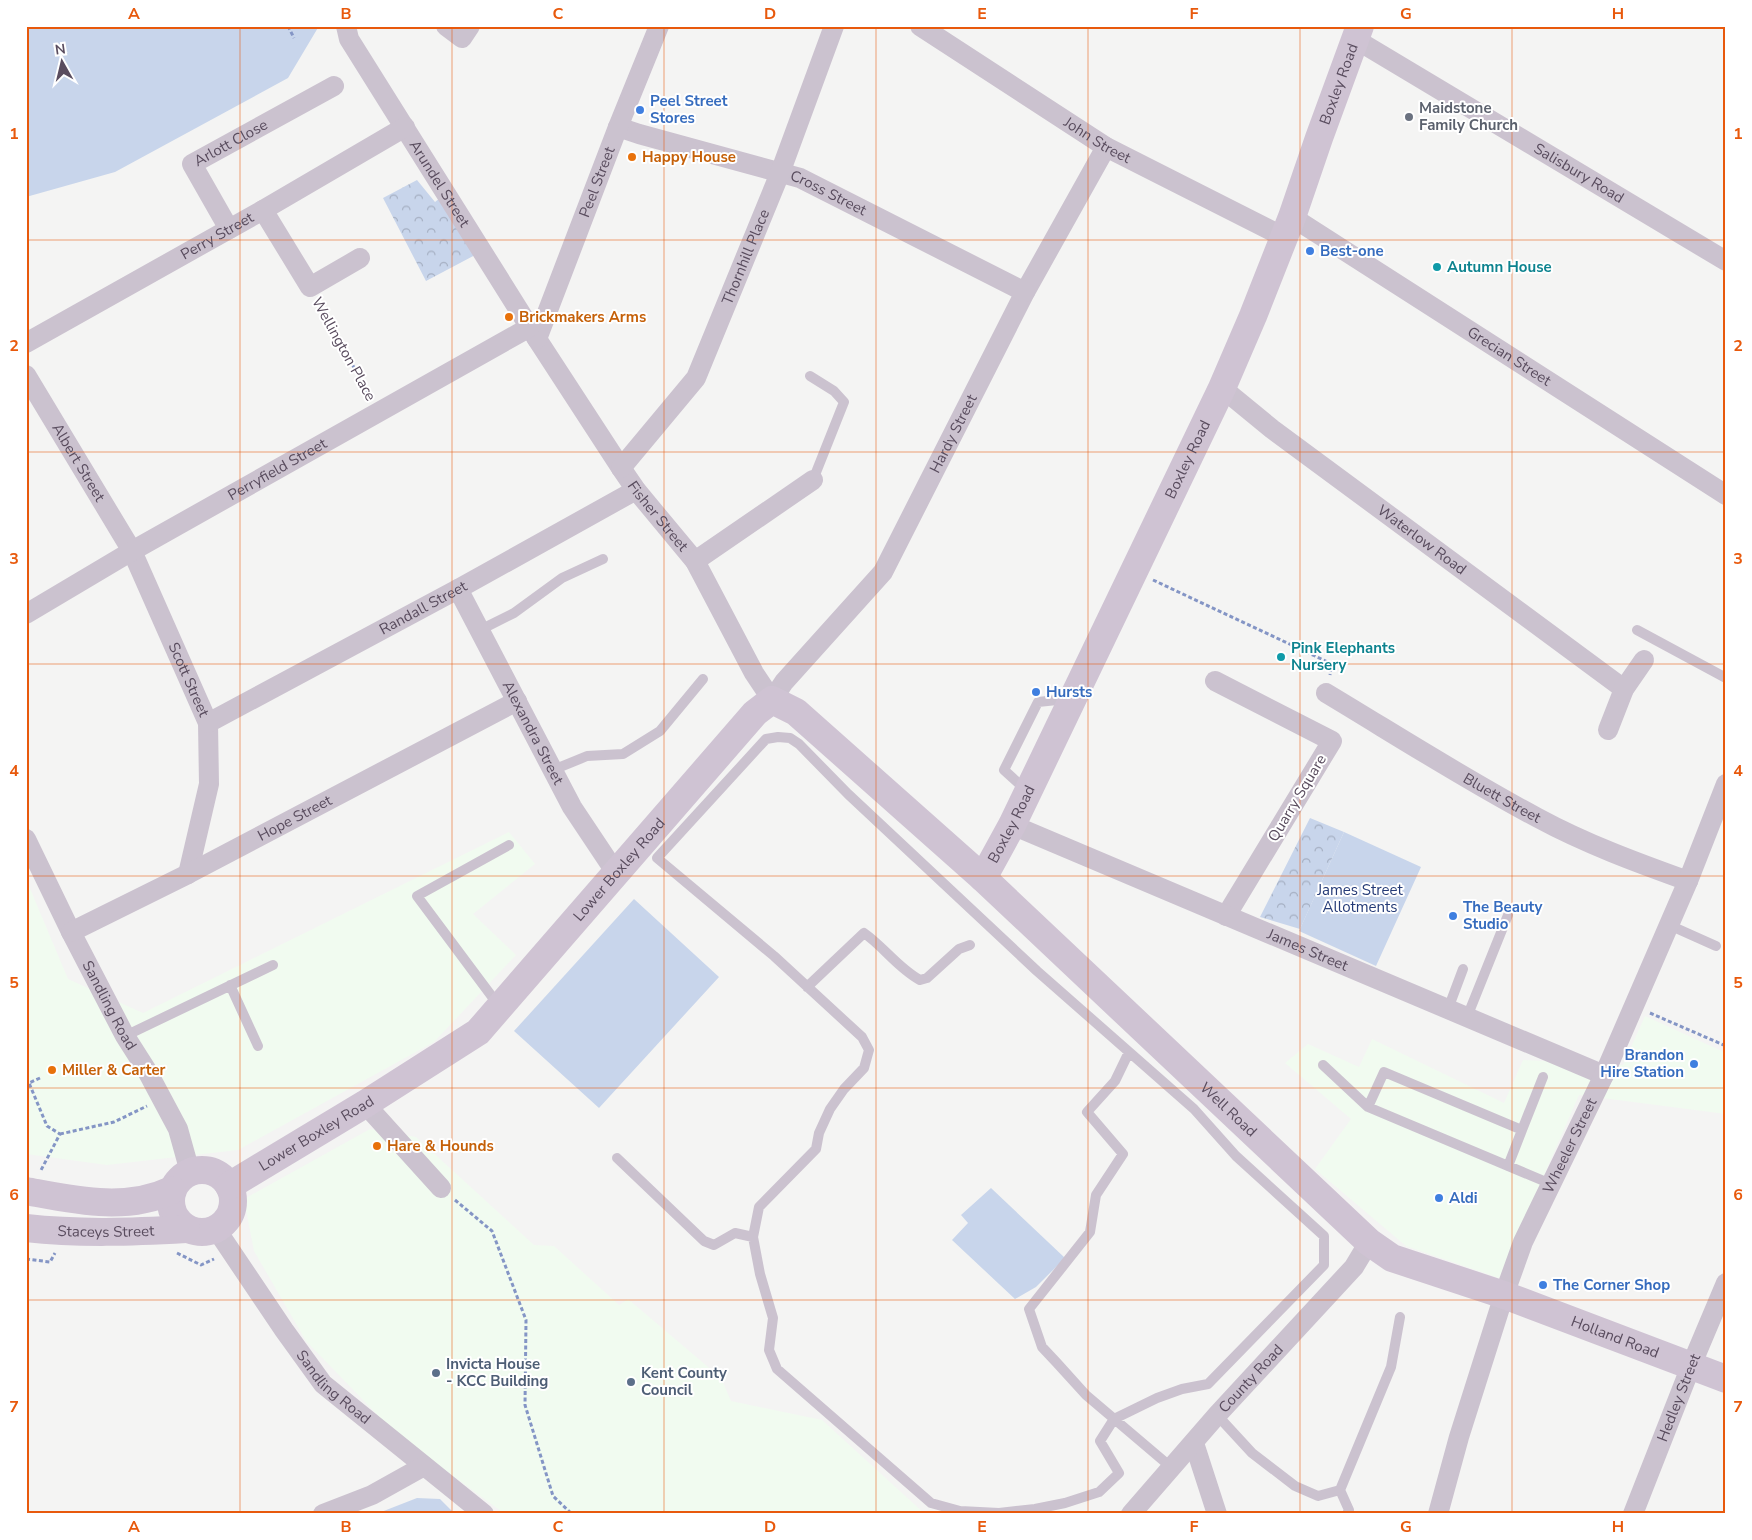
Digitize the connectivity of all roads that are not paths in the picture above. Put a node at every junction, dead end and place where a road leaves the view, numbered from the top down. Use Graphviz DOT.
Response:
graph roads {
  1 [pos="346,26"];
  2 [pos="446,26"];
  3 [pos="470,26"];
  4 [pos="659,26"];
  5 [pos="834,26"];
  6 [pos="920,26"];
  7 [pos="1358,33"];
  8 [pos="334,86"];
  9 [pos="405,127"];
  10 [pos="618,127"];
  11 [pos="1106,147"];
  12 [pos="780,173"];
  13 [pos="263,210"];
  14 [pos="1288,227"];
  15 [pos="229,229"];
  16 [pos="360,258"];
  17 [pos="1726,261"];
  18 [pos="1025,292"];
  19 [pos="534,333"];
  20 [pos="26,343"];
  21 [pos="26,375"];
  22 [pos="810,376"];
  23 [pos="1222,388"];
  24 [pos="621,468"];
  25 [pos="813,480"];
  26 [pos="636,490"];
  27 [pos="1726,496"];
  28 [pos="132,551"];
  29 [pos="603,559"];
  30 [pos="695,561"];
  31 [pos="458,589"];
  32 [pos="26,614"];
  33 [pos="480,630"];
  34 [pos="1638,630"];
  35 [pos="1644,660"];
  36 [pos="1726,678"];
  37 [pos="703,679"];
  38 [pos="1215,681"];
  39 [pos="1624,689"];
  40 [pos="1326,693"];
  41 [pos="772,700"];
  42 [pos="517,701"];
  43 [pos="208,723"];
  44 [pos="1608,730"];
  45 [pos="553,770"];
  46 [pos="1726,784"];
  47 [pos="1012,825"];
  48 [pos="26,839"];
  49 [pos="509,845"];
  50 [pos="616,873"];
  51 [pos="188,874"];
  52 [pos="982,878"];
  53 [pos="1688,882"];
  54 [pos="1508,915"];
  55 [pos="1226,916"];
  56 [pos="1669,925"];
  57 [pos="71,932"];
  58 [pos="970,945"];
  59 [pos="1716,946"];
  60 [pos="273,965"];
  61 [pos="1463,969"];
  62 [pos="230,985"];
  63 [pos="807,987"];
  64 [pos="500,1007"];
  65 [pos="1448,1009"];
  66 [pos="1466,1017"];
  67 [pos="125,1036"];
  68 [pos="258,1046"];
  69 [pos="1129,1052"];
  70 [pos="1323,1065"];
  71 [pos="1604,1075"];
  72 [pos="1542,1077"];
  73 [pos="365,1104"];
  74 [pos="1368,1107"];
  75 [pos="1522,1130"];
  76 [pos="616,1158"];
  77 [pos="1508,1166"];
  78 [pos="181,1181"];
  79 [pos="1551,1184"];
  80 [pos="31,1185"];
  81 [pos="229,1186"];
  82 [pos="442,1188"];
  83 [pos="26,1228"];
  84 [pos="186,1229"];
  85 [pos="216,1229"];
  86 [pos="753,1237"];
  87 [pos="1369,1242"];
  88 [pos="1726,1283"];
  89 [pos="1504,1295"];
  90 [pos="1400,1317"];
  91 [pos="1691,1366"];
  92 [pos="1726,1379"];
  93 [pos="1217,1415"];
  94 [pos="1114,1419"];
  95 [pos="1194,1443"];
  96 [pos="424,1466"];
  97 [pos="1172,1468"];
  98 [pos="1340,1490"];
  99 [pos="323,1514"];
  100 [pos="484,1514"];
  101 [pos="1131,1514"];
  102 [pos="1217,1514"];
  103 [pos="1347,1514"];
  104 [pos="1438,1514"];
  105 [pos="1633,1514"];
  1 -- 9 [label="street, Arundel Street"];
  2 -- 3 [label="street"];
  4 -- 10 [label="street, Peel Street"];
  5 -- 12 [label="street, Thornhill Place"];
  6 -- 11 [label="street, John Street"];
  7 -- 14 [label="main road, Boxley Road"];
  7 -- 17 [label="street, Salisbury Road"];
  8 -- 15 [label="street, Arlott Close"];
  9 -- 13 [label="street, Perry Street"];
  9 -- 19 [label="street, Arundel Street"];
  10 -- 12 [label="street, Cross Street"];
  10 -- 19 [label="street, Peel Street"];
  11 -- 14 [label="street, John Street"];
  11 -- 18 [label="street, Hardy Street"];
  12 -- 18 [label="street, Cross Street"];
  12 -- 24 [label="street, Thornhill Place"];
  13 -- 15 [label="street, Perry Street"];
  13 -- 16 [label="street, Wellington Place"];
  14 -- 23 [label="main road, Boxley Road"];
  14 -- 27 [label="street, Grecian Street"];
  15 -- 20 [label="street, Perry Street"];
  18 -- 41 [label="street, Hardy Street"];
  19 -- 24 [label="street, Fisher Street"];
  19 -- 28 [label="street, Perryfield Street"];
  21 -- 28 [label="street, Albert Street"];
  22 -- 25 [label="lane"];
  23 -- 39 [label="street, Waterlow Road"];
  23 -- 47 [label="main road, Boxley Road"];
  24 -- 26 [label="street, Fisher Street"];
  25 -- 30 [label="street"];
  26 -- 30 [label="street, Fisher Street"];
  26 -- 31 [label="street, Randall Street"];
  28 -- 32 [label="street, Perryfield Street"];
  28 -- 43 [label="street, Scott Street"];
  29 -- 33 [label="lane"];
  30 -- 41 [label="street, Fisher Street"];
  31 -- 33 [label="street, Alexandra Street"];
  31 -- 43 [label="street, Randall Street"];
  33 -- 42 [label="street, Alexandra Street"];
  34 -- 36 [label="lane"];
  35 -- 39 [label="street"];
  37 -- 45 [label="lane"];
  38 -- 55 [label="street, Quarry Square"];
  39 -- 44 [label="street"];
  40 -- 53 [label="street, Bluett Street"];
  41 -- 50 [label="main road, Lower Boxley Road"];
  41 -- 52 [label="main road"];
  42 -- 45 [label="street, Alexandra Street"];
  42 -- 51 [label="street, Hope Street"];
  43 -- 51 [label="street, Scott Street"];
  45 -- 50 [label="street, Alexandra Street"];
  46 -- 53 [label="street, Wheeler Street"];
  47 -- 52 [label="main road, Boxley Road"];
  47 -- 55 [label="street, James Street"];
  48 -- 57 [label="street, Sandling Road"];
  49 -- 64 [label="lane"];
  50 -- 64 [label="main road, Lower Boxley Road"];
  51 -- 57 [label="street, Hope Street"];
  52 -- 87 [label="main road, Well Road"];
  53 -- 56 [label="street, Wheeler Street"];
  54 -- 66 [label="lane"];
  55 -- 65 [label="street, James Street"];
  56 -- 59 [label="lane"];
  56 -- 71 [label="street, Wheeler Street"];
  57 -- 67 [label="street, Sandling Road"];
  58 -- 63 [label="lane"];
  60 -- 62 [label="lane"];
  61 -- 65 [label="lane"];
  62 -- 67 [label="lane"];
  62 -- 68 [label="lane"];
  63 -- 69 [label="lane"];
  63 -- 86 [label="lane"];
  64 -- 73 [label="main road, Lower Boxley Road"];
  65 -- 66 [label="street, James Street"];
  66 -- 71 [label="street, James Street"];
  67 -- 78 [label="street, Sandling Road"];
  69 -- 94 [label="lane"];
  69 -- 94 [label="lane"];
  70 -- 74 [label="lane"];
  71 -- 79 [label="street, Wheeler Street"];
  72 -- 75 [label="lane"];
  73 -- 81 [label="main road, Lower Boxley Road"];
  73 -- 82 [label="street"];
  74 -- 75 [label="lane"];
  74 -- 77 [label="lane"];
  75 -- 77 [label="lane"];
  76 -- 86 [label="lane"];
  77 -- 79 [label="lane"];
  78 -- 80 [label="main road, Staceys Street"];
  78 -- 81 [label="main road"];
  78 -- 84 [label="main road"];
  79 -- 89 [label="street, Wheeler Street"];
  81 -- 85 [label="main road"];
  83 -- 84 [label="main road, Staceys Street"];
  84 -- 85 [label="main road"];
  85 -- 96 [label="street, Sandling Road"];
  86 -- 94 [label="lane"];
  87 -- 89 [label="main road, Well Road"];
  87 -- 93 [label="street, County Road"];
  88 -- 91 [label="street, Hedley Street"];
  89 -- 91 [label="main road, Holland Road"];
  89 -- 104 [label="street, Wheeler Street"];
  90 -- 98 [label="lane"];
  91 -- 92 [label="main road, Holland Road"];
  91 -- 105 [label="street, Hedley Street"];
  93 -- 95 [label="street, County Road"];
  93 -- 98 [label="lane"];
  94 -- 97 [label="lane"];
  95 -- 97 [label="street, County Road"];
  95 -- 102 [label="street"];
  96 -- 99 [label="street"];
  96 -- 100 [label="street, Sandling Road"];
  97 -- 101 [label="street, County Road"];
  98 -- 103 [label="lane"];
}
